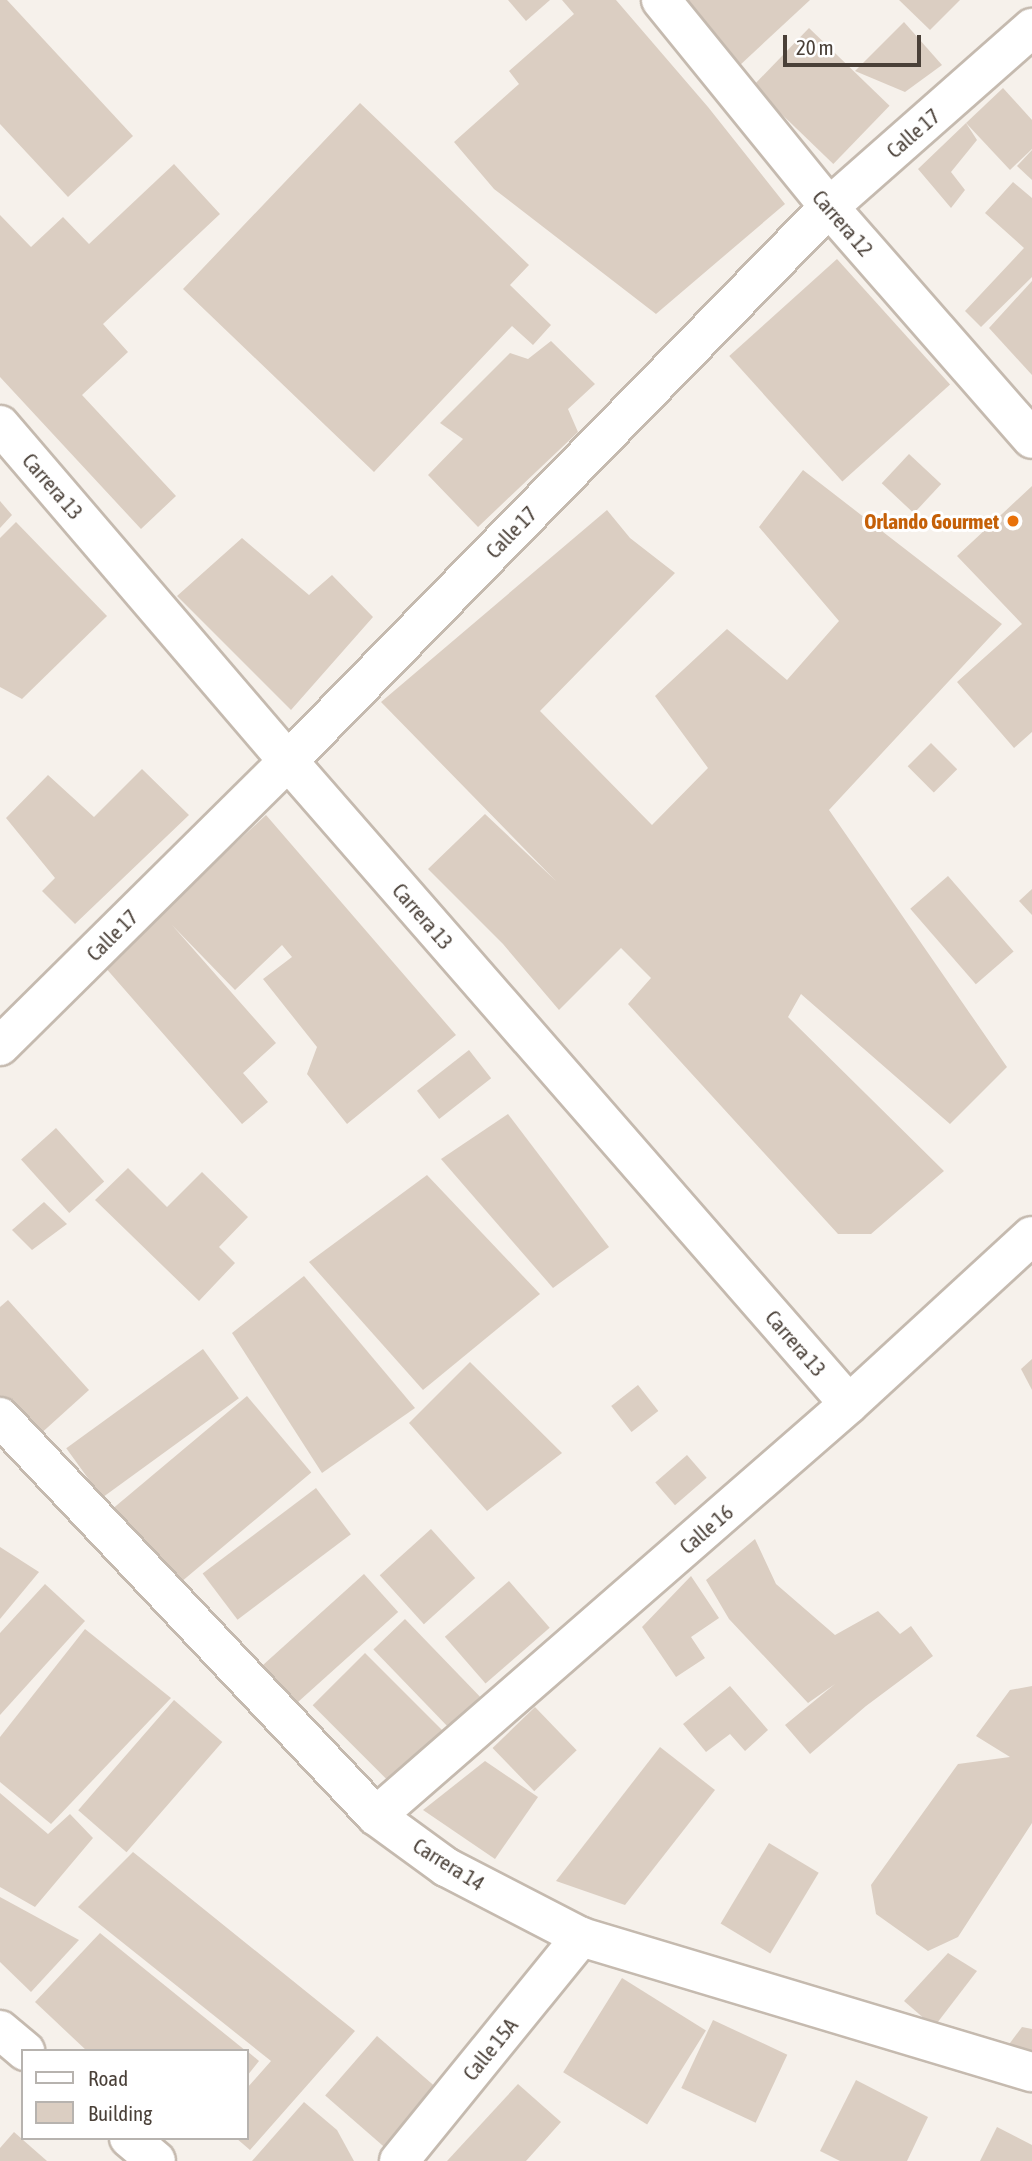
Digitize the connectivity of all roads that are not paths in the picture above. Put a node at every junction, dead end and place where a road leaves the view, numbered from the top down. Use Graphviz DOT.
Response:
graph roads {
  1 [pos="661,0"];
  2 [pos="1032,28"];
  3 [pos="828,207"];
  4 [pos="0,425"];
  5 [pos="1032,439"];
  6 [pos="288,761"];
  7 [pos="0,1046"];
  8 [pos="1032,1236"];
  9 [pos="849,1404"];
  10 [pos="3,1422"];
  11 [pos="376,1816"];
  12 [pos="580,1937"];
  13 [pos="0,2030"];
  14 [pos="23,2049"];
  15 [pos="1032,2072"];
  16 [pos="131,2140"];
  17 [pos="156,2161"];
  18 [pos="398,2161"];
  1 -- 3 [label="street, Carrera 12"];
  2 -- 3 [label="street, Calle 17"];
  3 -- 5 [label="street, Carrera 12"];
  3 -- 6 [label="street, Calle 17"];
  4 -- 6 [label="street, Carrera 13"];
  6 -- 7 [label="street, Calle 17"];
  6 -- 9 [label="street, Carrera 13"];
  8 -- 9 [label="street, Calle 16"];
  9 -- 11 [label="street, Calle 16"];
  10 -- 11 [label="street, Carrera 14"];
  11 -- 12 [label="street, Carrera 14"];
  12 -- 15 [label="street, Carrera 14"];
  12 -- 18 [label="street, Calle 15A"];
  13 -- 14 [label="street"];
  16 -- 17 [label="street"];
}
